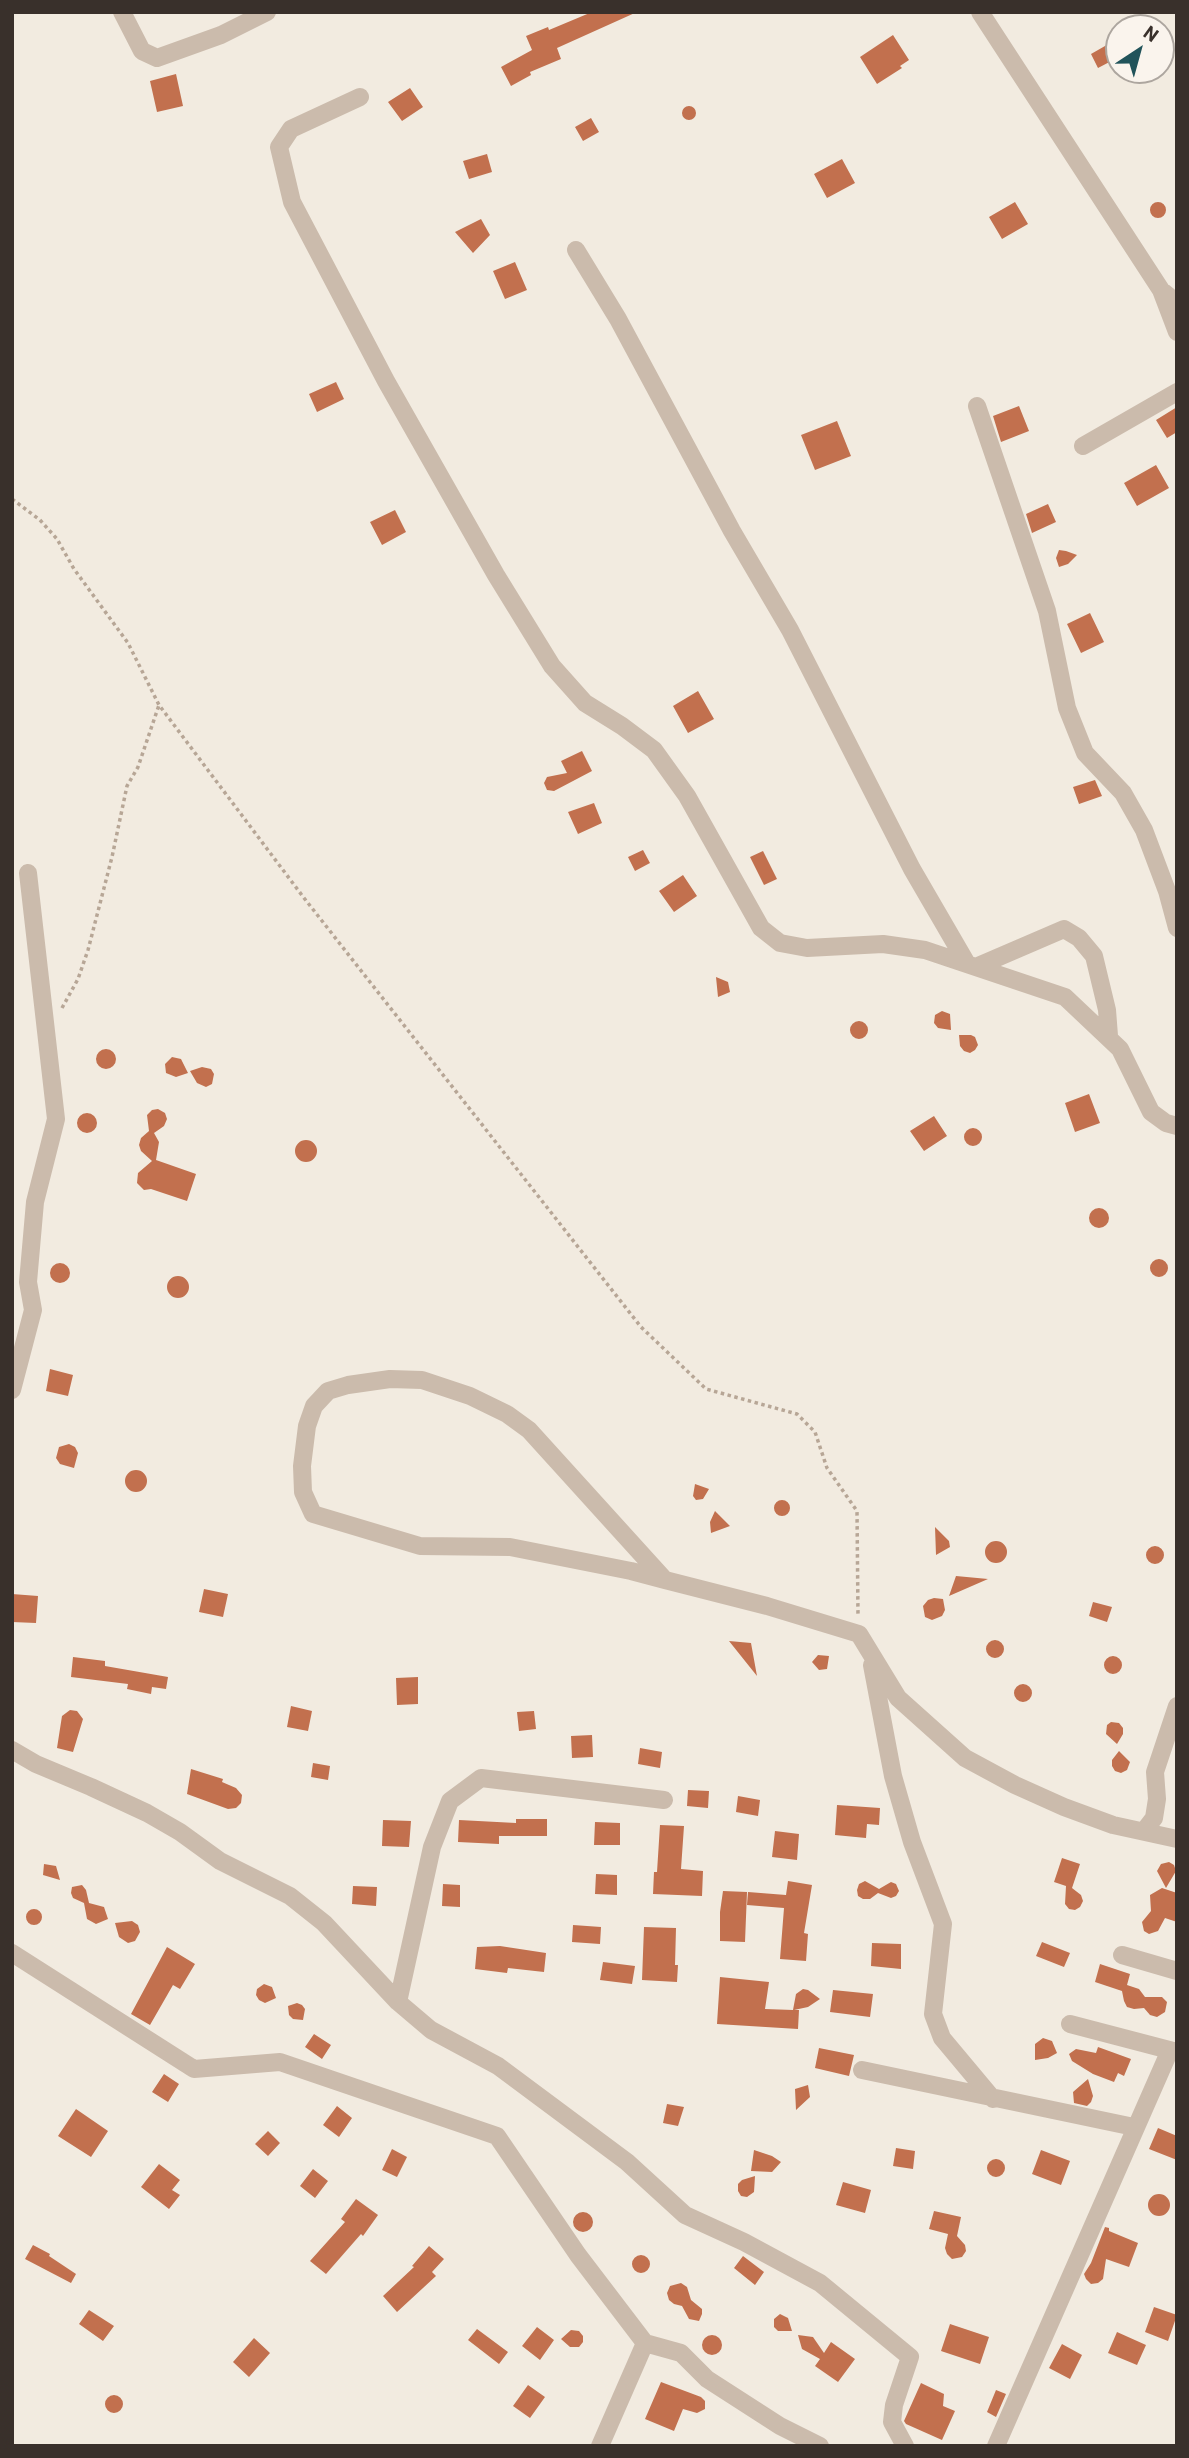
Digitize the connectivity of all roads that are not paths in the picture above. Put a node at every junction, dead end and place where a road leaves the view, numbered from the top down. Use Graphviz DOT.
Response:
graph roads {
  1 [pos="122,12"];
  2 [pos="267,12"];
  3 [pos="980,12"];
  4 [pos="360,97"];
  5 [pos="576,250"];
  6 [pos="1161,290"];
  7 [pos="1177,303"];
  8 [pos="1177,332"];
  9 [pos="1177,392"];
  10 [pos="977,406"];
  11 [pos="1083,446"];
  12 [pos="28,873"];
  13 [pos="1177,928"];
  14 [pos="972,964"];
  15 [pos="1109,1036"];
  16 [pos="1177,1126"];
  17 [pos="12,1390"];
  18 [pos="665,1580"];
  19 [pos="870,1654"];
  20 [pos="1177,1706"];
  21 [pos="13,1746"];
  22 [pos="664,1800"];
  23 [pos="1144,1831"];
  24 [pos="1177,1839"];
  25 [pos="12,1953"];
  26 [pos="1122,1955"];
  27 [pos="1177,1971"];
  28 [pos="397,2002"];
  29 [pos="1070,2024"];
  30 [pos="1173,2051"];
  31 [pos="862,2070"];
  32 [pos="993,2099"];
  33 [pos="1134,2127"];
  34 [pos="645,2343"];
  35 [pos="600,2446"];
  36 [pos="820,2446"];
  37 [pos="905,2446"];
  38 [pos="996,2446"];
  1 -- 2 [label="street"];
  3 -- 6 [label="street"];
  4 -- 14 [label="street"];
  5 -- 14 [label="street"];
  6 -- 7 [label="street"];
  6 -- 8 [label="street"];
  9 -- 11 [label="street"];
  10 -- 13 [label="street"];
  12 -- 17 [label="street"];
  14 -- 15 [label="street"];
  14 -- 15 [label="street"];
  15 -- 16 [label="street"];
  18 -- 18 [label="street"];
  18 -- 19 [label="street"];
  19 -- 23 [label="street"];
  19 -- 32 [label="street"];
  20 -- 23 [label="street"];
  21 -- 28 [label="street"];
  22 -- 28 [label="street"];
  23 -- 24 [label="street"];
  25 -- 34 [label="street"];
  26 -- 27 [label="street"];
  28 -- 37 [label="street"];
  29 -- 30 [label="street"];
  30 -- 33 [label="street"];
  31 -- 32 [label="street"];
  32 -- 33 [label="street"];
  33 -- 38 [label="street"];
  34 -- 35 [label="street"];
  34 -- 36 [label="street"];
}
